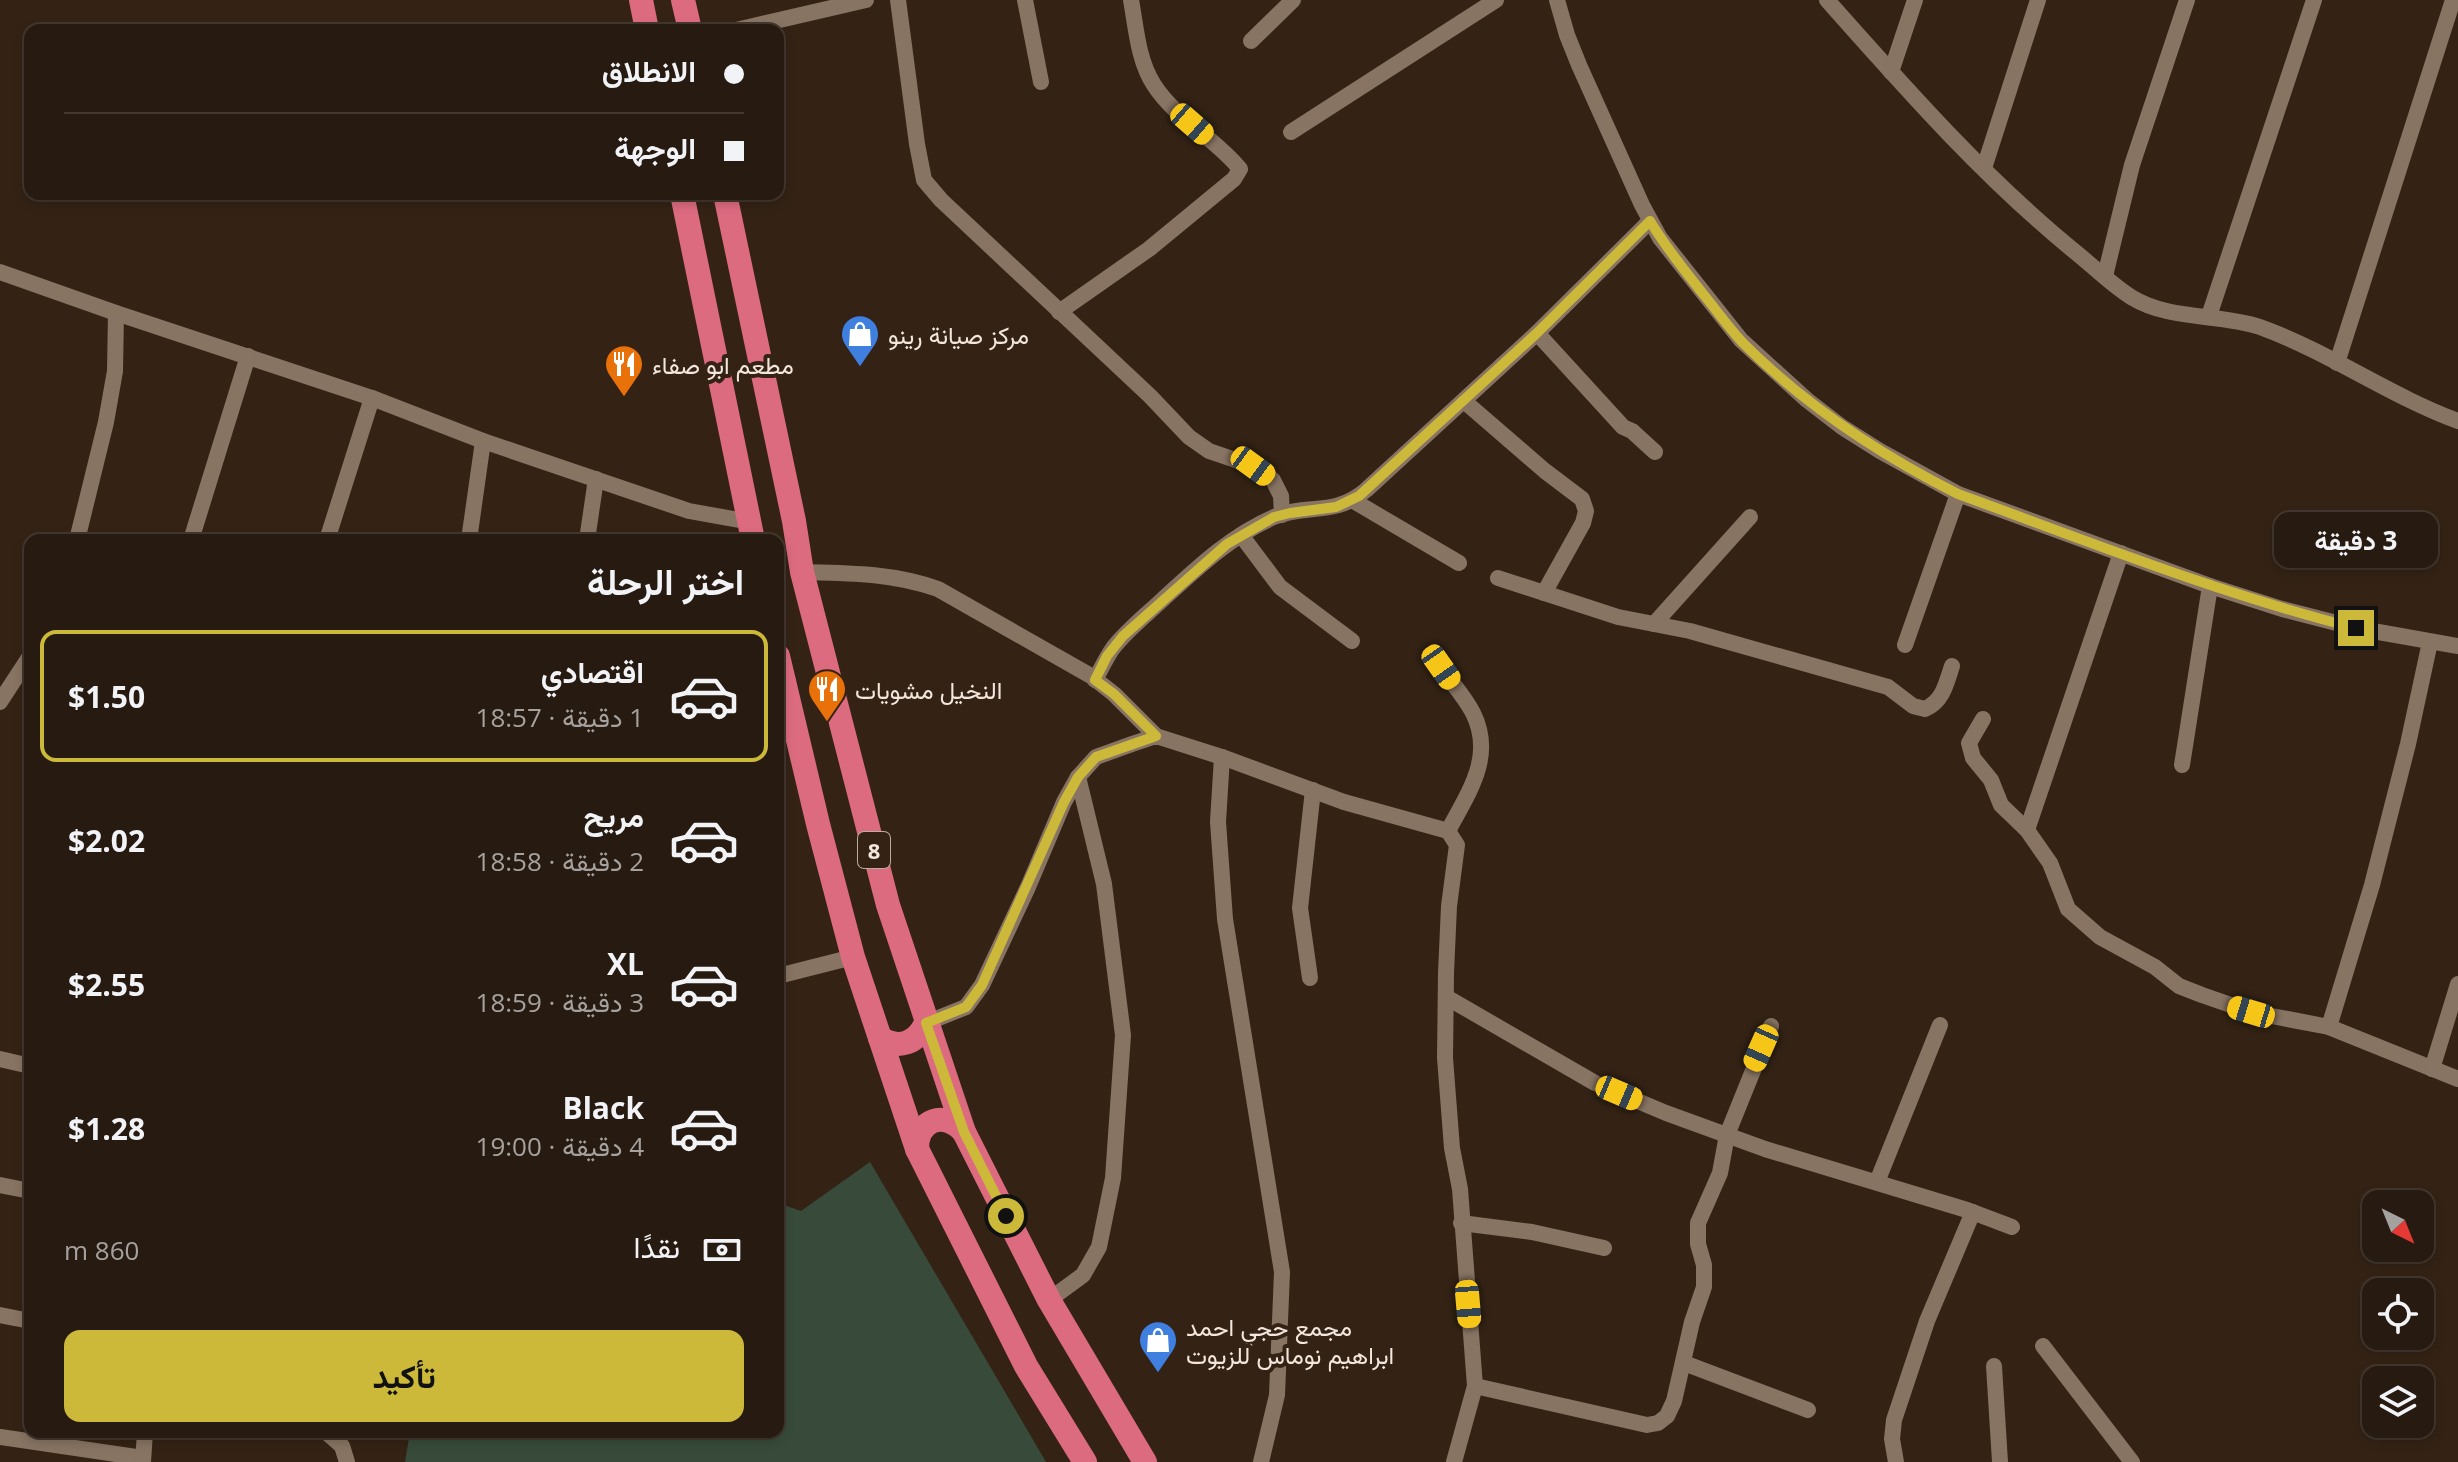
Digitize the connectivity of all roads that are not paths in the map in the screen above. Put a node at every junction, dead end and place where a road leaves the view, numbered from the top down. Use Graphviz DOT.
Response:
graph roads {
  1 [pos="641,0"];
  2 [pos="683,0"];
  3 [pos="866,0"];
  4 [pos="898,0"];
  5 [pos="1025,0"];
  6 [pos="1131,0"];
  7 [pos="1293,0"];
  8 [pos="1496,0"];
  9 [pos="1557,0"];
  10 [pos="1827,0"];
  11 [pos="1915,0"];
  12 [pos="2038,0"];
  13 [pos="2187,0"];
  14 [pos="2314,0"];
  15 [pos="2453,0"];
  16 [pos="646,24"];
  17 [pos="689,24"];
  18 [pos="762,24"];
  19 [pos="1251,41"];
  20 [pos="1891,72"];
  21 [pos="1041,82"];
  22 [pos="1291,132"];
  23 [pos="1984,168"];
  24 [pos="683,200"];
  25 [pos="726,200"];
  26 [pos="1650,221"];
  27 [pos="0,272"];
  28 [pos="2105,276"];
  29 [pos="1059,312"];
  30 [pos="116,313"];
  31 [pos="2209,316"];
  32 [pos="1537,333"];
  33 [pos="248,356"];
  34 [pos="2337,363"];
  35 [pos="372,398"];
  36 [pos="1464,401"];
  37 [pos="2456,415"];
  38 [pos="483,441"];
  39 [pos="1655,452"];
  40 [pos="596,479"];
  41 [pos="1958,494"];
  42 [pos="1352,500"];
  43 [pos="1282,515"];
  44 [pos="1750,517"];
  45 [pos="751,531"];
  46 [pos="78,534"];
  47 [pos="193,534"];
  48 [pos="329,534"];
  49 [pos="470,534"];
  50 [pos="588,534"];
  51 [pos="1241,535"];
  52 [pos="2121,553"];
  53 [pos="1459,563"];
  54 [pos="802,572"];
  55 [pos="1498,578"];
  56 [pos="2210,586"];
  57 [pos="1544,593"];
  58 [pos="1654,624"];
  59 [pos="1352,641"];
  60 [pos="2430,642"];
  61 [pos="1905,645"];
  62 [pos="2458,646"];
  63 [pos="24,665"];
  64 [pos="1952,666"];
  65 [pos="1441,667"];
  66 [pos="1095,680"];
  67 [pos="784,681"];
  68 [pos="0,702"];
  69 [pos="1983,719"];
  70 [pos="1156,736"];
  71 [pos="1222,757"];
  72 [pos="2182,765"];
  73 [pos="1078,777"];
  74 [pos="1313,790"];
  75 [pos="2027,830"];
  76 [pos="1448,831"];
  77 [pos="853,957"];
  78 [pos="784,974"];
  79 [pos="1310,978"];
  80 [pos="2458,984"];
  81 [pos="1446,997"];
  82 [pos="926,1023"];
  83 [pos="1940,1025"];
  84 [pos="1771,1026"];
  85 [pos="2329,1027"];
  86 [pos="880,1038"];
  87 [pos="0,1059"];
  88 [pos="24,1065"];
  89 [pos="2432,1069"];
  90 [pos="2458,1079"];
  91 [pos="964,1132"];
  92 [pos="1727,1135"];
  93 [pos="917,1149"];
  94 [pos="1877,1182"];
  95 [pos="0,1185"];
  96 [pos="24,1190"];
  97 [pos="1973,1212"];
  98 [pos="1461,1223"];
  99 [pos="2012,1227"];
  100 [pos="1604,1248"];
  101 [pos="1049,1300"];
  102 [pos="0,1315"];
  103 [pos="24,1320"];
  104 [pos="2043,1346"];
  105 [pos="1684,1363"];
  106 [pos="1994,1366"];
  107 [pos="1475,1386"];
  108 [pos="1808,1410"];
  109 [pos="0,1437"];
  110 [pos="145,1438"];
  111 [pos="333,1438"];
  112 [pos="143,1460"];
  113 [pos="347,1462"];
  114 [pos="1085,1462"];
  115 [pos="1145,1462"];
  116 [pos="1261,1462"];
  117 [pos="1454,1462"];
  118 [pos="1896,1462"];
  119 [pos="2000,1462"];
  120 [pos="2132,1462"];
  1 -- 16 [label="highway"];
  2 -- 17 [label="highway"];
  3 -- 18 [label="street"];
  4 -- 29 [label="street"];
  5 -- 21 [label="street"];
  6 -- 29 [label="street"];
  7 -- 19 [label="street"];
  8 -- 22 [label="street"];
  9 -- 26 [label="street"];
  10 -- 20 [label="street"];
  11 -- 20 [label="street"];
  12 -- 23 [label="street"];
  13 -- 28 [label="street"];
  14 -- 31 [label="street"];
  15 -- 34 [label="street"];
  20 -- 23 [label="street"];
  23 -- 28 [label="street"];
  24 -- 45 [label="highway"];
  25 -- 54 [label="highway, 8"];
  26 -- 32 [label="street"];
  26 -- 41 [label="street"];
  27 -- 30 [label="street"];
  28 -- 31 [label="street"];
  29 -- 43 [label="street"];
  30 -- 33 [label="street"];
  30 -- 46 [label="street"];
  31 -- 34 [label="street"];
  32 -- 36 [label="street"];
  32 -- 39 [label="street"];
  33 -- 35 [label="street"];
  33 -- 47 [label="street"];
  34 -- 37 [label="street"];
  35 -- 38 [label="street"];
  35 -- 48 [label="street"];
  36 -- 42 [label="street"];
  36 -- 57 [label="street"];
  38 -- 40 [label="street"];
  38 -- 49 [label="street"];
  40 -- 45 [label="street"];
  40 -- 50 [label="street"];
  41 -- 52 [label="street"];
  41 -- 61 [label="street"];
  42 -- 43 [label="street"];
  42 -- 53 [label="street"];
  43 -- 51 [label="street"];
  44 -- 58 [label="street"];
  51 -- 59 [label="street"];
  51 -- 66 [label="street"];
  52 -- 56 [label="street"];
  52 -- 75 [label="street"];
  54 -- 66 [label="street"];
  54 -- 82 [label="highway, 8"];
  55 -- 57 [label="street"];
  56 -- 60 [label="street"];
  56 -- 72 [label="street"];
  57 -- 58 [label="street"];
  58 -- 64 [label="street"];
  60 -- 62 [label="street"];
  60 -- 85 [label="street"];
  63 -- 68 [label="street"];
  65 -- 76 [label="street"];
  66 -- 70 [label="street"];
  67 -- 77 [label="highway, 8"];
  69 -- 75 [label="street"];
  70 -- 71 [label="street"];
  70 -- 73 [label="street"];
  71 -- 74 [label="street"];
  71 -- 116 [label="street"];
  73 -- 82 [label="street"];
  73 -- 101 [label="street"];
  74 -- 76 [label="street"];
  74 -- 79 [label="street"];
  75 -- 85 [label="street"];
  76 -- 81 [label="street"];
  77 -- 78 [label="street"];
  77 -- 86 [label="highway, 8"];
  80 -- 89 [label="street"];
  81 -- 92 [label="street"];
  81 -- 98 [label="street"];
  82 -- 86 [label="highway"];
  82 -- 91 [label="highway, 8"];
  83 -- 94 [label="street"];
  84 -- 92 [label="street"];
  85 -- 89 [label="street"];
  86 -- 93 [label="highway, 8"];
  87 -- 88 [label="street"];
  89 -- 90 [label="street"];
  91 -- 93 [label="highway"];
  91 -- 101 [label="highway, 8"];
  92 -- 94 [label="street"];
  92 -- 105 [label="street"];
  93 -- 114 [label="highway, 8"];
  94 -- 97 [label="street"];
  95 -- 96 [label="street"];
  97 -- 99 [label="street"];
  97 -- 118 [label="street"];
  98 -- 100 [label="street"];
  98 -- 107 [label="street"];
  101 -- 115 [label="highway, 8"];
  102 -- 103 [label="street"];
  104 -- 120 [label="street"];
  105 -- 107 [label="street"];
  105 -- 108 [label="street"];
  106 -- 119 [label="street"];
  107 -- 117 [label="street"];
  109 -- 112 [label="street"];
  110 -- 112 [label="street"];
  111 -- 113 [label="street"];
}
